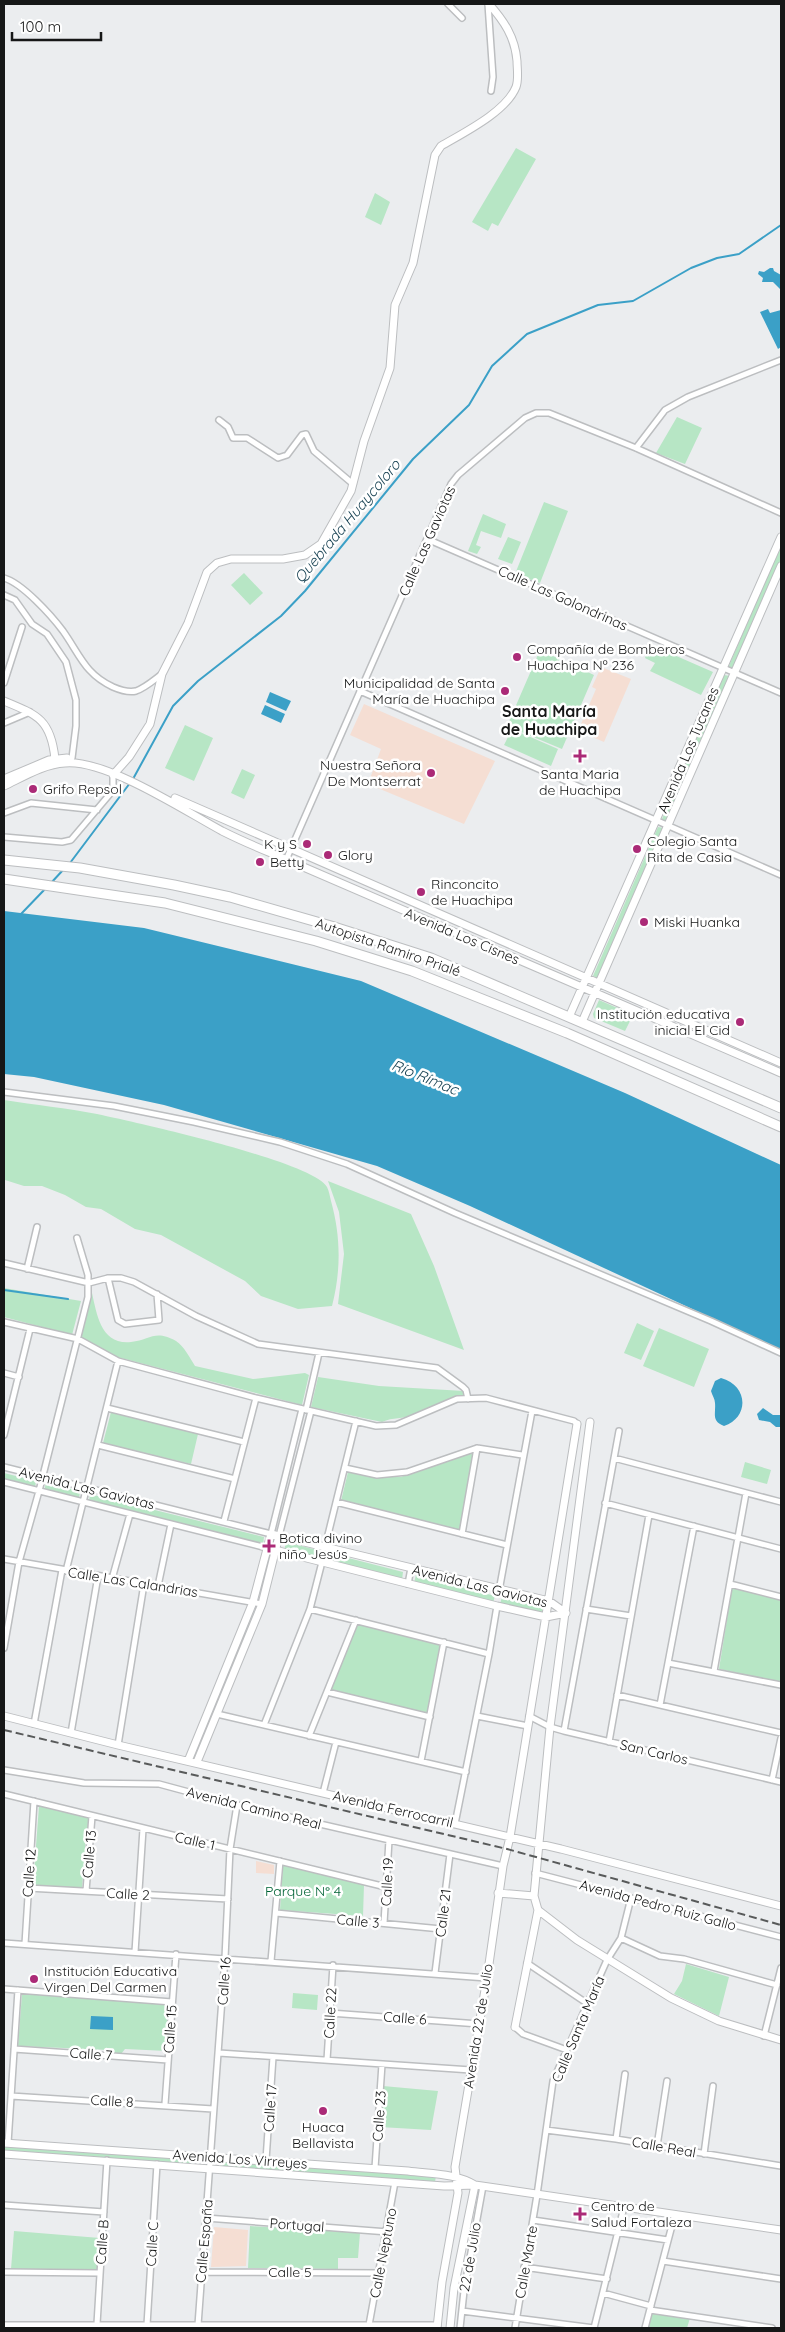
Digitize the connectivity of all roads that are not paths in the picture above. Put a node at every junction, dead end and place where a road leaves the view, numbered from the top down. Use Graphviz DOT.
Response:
graph roads {
  1 [pos="448,4"];
  2 [pos="488,4"];
  3 [pos="462,18"];
  4 [pos="501,18"];
  5 [pos="490,23"];
  6 [pos="491,91"];
  7 [pos="781,360"];
  8 [pos="219,420"];
  9 [pos="636,448"];
  10 [pos="353,484"];
  11 [pos="781,513"];
  12 [pos="781,537"];
  13 [pos="428,539"];
  14 [pos="781,566"];
  15 [pos="4,578"];
  16 [pos="4,595"];
  17 [pos="22,627"];
  18 [pos="724,668"];
  19 [pos="734,673"];
  20 [pos="162,674"];
  21 [pos="4,683"];
  22 [pos="360,691"];
  23 [pos="781,693"];
  24 [pos="4,701"];
  25 [pos="30,712"];
  26 [pos="4,723"];
  27 [pos="72,758"];
  28 [pos="55,759"];
  29 [pos="114,773"];
  30 [pos="4,778"];
  31 [pos="4,786"];
  32 [pos="148,788"];
  33 [pos="97,810"];
  34 [pos="4,814"];
  35 [pos="657,821"];
  36 [pos="668,825"];
  37 [pos="4,837"];
  38 [pos="291,849"];
  39 [pos="4,860"];
  40 [pos="286,860"];
  41 [pos="781,875"];
  42 [pos="4,879"];
  43 [pos="396,894"];
  44 [pos="391,905"];
  45 [pos="588,978"];
  46 [pos="489,983"];
  47 [pos="599,983"];
  48 [pos="583,987"];
  49 [pos="596,992"];
  50 [pos="483,998"];
  51 [pos="569,1017"];
  52 [pos="582,1022"];
  53 [pos="781,1063"];
  54 [pos="781,1073"];
  55 [pos="731,1086"];
  56 [pos="4,1092"];
  57 [pos="724,1102"];
  58 [pos="781,1108"];
  59 [pos="781,1127"];
  60 [pos="37,1226"];
  61 [pos="78,1238"];
  62 [pos="4,1263"];
  63 [pos="27,1269"];
  64 [pos="108,1278"];
  65 [pos="89,1283"];
  66 [pos="157,1294"];
  67 [pos="4,1322"];
  68 [pos="30,1329"];
  69 [pos="78,1339"];
  70 [pos="319,1353"];
  71 [pos="781,1353"];
  72 [pos="118,1361"];
  73 [pos="4,1373"];
  74 [pos="19,1377"];
  75 [pos="256,1398"];
  76 [pos="468,1399"];
  77 [pos="107,1408"];
  78 [pos="306,1410"];
  79 [pos="532,1412"];
  80 [pos="356,1421"];
  81 [pos="590,1422"];
  82 [pos="5,1423"];
  83 [pos="577,1424"];
  84 [pos="619,1431"];
  85 [pos="4,1435"];
  86 [pos="244,1442"];
  87 [pos="98,1445"];
  88 [pos="477,1448"];
  89 [pos="522,1455"];
  90 [pos="614,1458"];
  91 [pos="4,1468"];
  92 [pos="345,1468"];
  93 [pos="42,1477"];
  94 [pos="235,1479"];
  95 [pos="4,1482"];
  96 [pos="88,1488"];
  97 [pos="39,1491"];
  98 [pos="746,1493"];
  99 [pos="84,1502"];
  100 [pos="336,1502"];
  101 [pos="781,1502"];
  102 [pos="605,1503"];
  103 [pos="130,1514"];
  104 [pos="648,1514"];
  105 [pos="224,1522"];
  106 [pos="172,1524"];
  107 [pos="694,1526"];
  108 [pos="271,1534"];
  109 [pos="462,1534"];
  110 [pos="279,1536"];
  111 [pos="738,1538"];
  112 [pos="507,1545"];
  113 [pos="325,1547"];
  114 [pos="267,1548"];
  115 [pos="781,1549"];
  116 [pos="276,1550"];
  117 [pos="4,1559"];
  118 [pos="18,1562"];
  119 [pos="322,1562"];
  120 [pos="411,1568"];
  121 [pos="64,1570"];
  122 [pos="98,1576"];
  123 [pos="112,1579"];
  124 [pos="144,1584"];
  125 [pos="408,1584"];
  126 [pos="730,1584"];
  127 [pos="158,1586"];
  128 [pos="499,1591"];
  129 [pos="781,1597"];
  130 [pos="548,1601"];
  131 [pos="253,1602"];
  132 [pos="262,1604"];
  133 [pos="497,1606"];
  134 [pos="310,1609"];
  135 [pos="586,1609"];
  136 [pos="566,1614"];
  137 [pos="546,1616"];
  138 [pos="631,1616"];
  139 [pos="356,1620"];
  140 [pos="444,1642"];
  141 [pos="4,1648"];
  142 [pos="490,1654"];
  143 [pos="668,1663"];
  144 [pos="714,1671"];
  145 [pos="781,1685"];
  146 [pos="327,1692"];
  147 [pos="617,1694"];
  148 [pos="660,1705"];
  149 [pos="216,1714"];
  150 [pos="4,1716"];
  151 [pos="477,1716"];
  152 [pos="529,1716"];
  153 [pos="430,1717"];
  154 [pos="34,1724"];
  155 [pos="264,1725"];
  156 [pos="528,1726"];
  157 [pos="550,1727"];
  158 [pos="564,1731"];
  159 [pos="71,1733"];
  160 [pos="781,1733"];
  161 [pos="309,1736"];
  162 [pos="781,1738"];
  163 [pos="336,1742"];
  164 [pos="609,1742"];
  165 [pos="118,1745"];
  166 [pos="188,1761"];
  167 [pos="197,1762"];
  168 [pos="421,1762"];
  169 [pos="4,1770"];
  170 [pos="466,1772"];
  171 [pos="772,1780"];
  172 [pos="781,1782"];
  173 [pos="323,1793"];
  174 [pos="4,1794"];
  175 [pos="34,1802"];
  176 [pos="237,1805"];
  177 [pos="92,1816"];
  178 [pos="455,1824"];
  179 [pos="143,1829"];
  180 [pos="510,1837"];
  181 [pos="389,1840"];
  182 [pos="538,1844"];
  183 [pos="230,1849"];
  184 [pos="450,1854"];
  185 [pos="280,1861"];
  186 [pos="503,1866"];
  187 [pos="535,1874"];
  188 [pos="386,1887"];
  189 [pos="28,1888"];
  190 [pos="86,1891"];
  191 [pos="498,1893"];
  192 [pos="138,1894"];
  193 [pos="534,1896"];
  194 [pos="631,1898"];
  195 [pos="228,1899"];
  196 [pos="781,1906"];
  197 [pos="538,1910"];
  198 [pos="276,1913"];
  199 [pos="384,1923"];
  200 [pos="441,1930"];
  201 [pos="781,1937"];
  202 [pos="621,1938"];
  203 [pos="4,1943"];
  204 [pos="25,1944"];
  205 [pos="136,1952"];
  206 [pos="176,1954"];
  207 [pos="225,1958"];
  208 [pos="607,1960"];
  209 [pos="271,1961"];
  210 [pos="527,1963"];
  211 [pos="333,1965"];
  212 [pos="781,1968"];
  213 [pos="435,1973"];
  214 [pos="487,1978"];
  215 [pos="777,1985"];
  216 [pos="4,1989"];
  217 [pos="18,1990"];
  218 [pos="172,2002"];
  219 [pos="588,2004"];
  220 [pos="330,2013"];
  221 [pos="479,2024"];
  222 [pos="515,2028"];
  223 [pos="764,2036"];
  224 [pos="781,2040"];
  225 [pos="14,2049"];
  226 [pos="567,2050"];
  227 [pos="219,2053"];
  228 [pos="274,2056"];
  229 [pos="168,2060"];
  230 [pos="327,2060"];
  231 [pos="382,2064"];
  232 [pos="471,2070"];
  233 [pos="625,2074"];
  234 [pos="667,2081"];
  235 [pos="714,2086"];
  236 [pos="11,2096"];
  237 [pos="165,2104"];
  238 [pos="214,2109"];
  239 [pos="546,2130"];
  240 [pos="616,2139"];
  241 [pos="6,2143"];
  242 [pos="658,2146"];
  243 [pos="4,2154"];
  244 [pos="704,2154"];
  245 [pos="211,2156"];
  246 [pos="107,2160"];
  247 [pos="266,2160"];
  248 [pos="157,2164"];
  249 [pos="781,2166"];
  250 [pos="210,2168"];
  251 [pos="375,2168"];
  252 [pos="455,2178"];
  253 [pos="395,2182"];
  254 [pos="475,2185"];
  255 [pos="458,2186"];
  256 [pos="483,2186"];
  257 [pos="537,2195"];
  258 [pos="4,2205"];
  259 [pos="624,2206"];
  260 [pos="104,2212"];
  261 [pos="675,2214"];
  262 [pos="206,2218"];
  263 [pos="533,2220"];
  264 [pos="781,2230"];
  265 [pos="388,2232"];
  266 [pos="618,2233"];
  267 [pos="668,2240"];
  268 [pos="663,2261"];
  269 [pos="524,2267"];
  270 [pos="4,2272"];
  271 [pos="99,2272"];
  272 [pos="202,2272"];
  273 [pos="379,2273"];
  274 [pos="607,2279"];
  275 [pos="781,2279"];
  276 [pos="604,2293"];
  277 [pos="651,2308"];
  278 [pos="462,2311"];
  279 [pos="517,2318"];
  280 [pos="97,2324"];
  281 [pos="4,2325"];
  282 [pos="147,2325"];
  283 [pos="198,2325"];
  284 [pos="369,2325"];
  285 [pos="437,2327"];
  286 [pos="450,2328"];
  287 [pos="460,2328"];
  288 [pos="515,2328"];
  289 [pos="594,2328"];
  290 [pos="645,2328"];
  291 [pos="772,2328"];
  1 -- 3 [label="street"];
  2 -- 4 [label="street"];
  2 -- 5 [label="street"];
  4 -- 5 [label="street"];
  4 -- 10 [label="street"];
  5 -- 6 [label="street"];
  7 -- 9 [label="street"];
  8 -- 10 [label="street"];
  9 -- 11 [label="street, Calle Las Gaviotas"];
  9 -- 13 [label="street, Calle Las Gaviotas"];
  10 -- 20 [label="street"];
  12 -- 18 [label="street, Avenida Los Tucanes"];
  13 -- 18 [label="street, Calle Las Golondrinas"];
  13 -- 22 [label="street, Calle Las Gaviotas"];
  14 -- 19 [label="street, Avenida Los Tucanes"];
  15 -- 20 [label="street"];
  16 -- 27 [label="street"];
  17 -- 21 [label="street"];
  18 -- 19 [label="street, Calle Las Golondrinas"];
  18 -- 35 [label="street, Avenida Los Tucanes"];
  19 -- 23 [label="street, Calle Las Golondrinas"];
  19 -- 36 [label="street, Avenida Los Tucanes"];
  20 -- 29 [label="street"];
  22 -- 35 [label="street"];
  22 -- 38 [label="street, Calle Las Gaviotas"];
  24 -- 25 [label="street"];
  25 -- 26 [label="street"];
  25 -- 28 [label="street"];
  27 -- 28 [label="street"];
  27 -- 29 [label="street"];
  28 -- 30 [label="street"];
  29 -- 31 [label="street"];
  29 -- 32 [label="street"];
  29 -- 33 [label="street"];
  32 -- 38 [label="street, Avenida Los Cisnes"];
  32 -- 40 [label="street, Avenida Los Cisnes"];
  33 -- 34 [label="street"];
  33 -- 37 [label="street"];
  35 -- 36 [label="street"];
  35 -- 45 [label="street, Avenida Los Tucanes"];
  36 -- 41 [label="street"];
  36 -- 47 [label="street, Avenida Los Tucanes"];
  38 -- 40 [label="street, Calle Las Gaviotas"];
  38 -- 43 [label="street, Avenida Los Cisnes"];
  39 -- 46 [label="highway, Autopista Ramiro Prialé"];
  40 -- 44 [label="street, Avenida Los Cisnes"];
  42 -- 50 [label="highway, Autopista Ramiro Prialé"];
  43 -- 44 [label="street"];
  43 -- 45 [label="street, Avenida Los Cisnes"];
  44 -- 48 [label="street, Avenida Los Cisnes"];
  45 -- 47 [label="street, Avenida Los Cisnes"];
  45 -- 48 [label="street, Avenida Los Tucanes"];
  46 -- 50 [label="highway"];
  46 -- 51 [label="highway, Autopista Ramiro Prialé"];
  47 -- 49 [label="street, Avenida Los Tucanes"];
  47 -- 53 [label="street, Avenida Los Cisnes"];
  48 -- 49 [label="street, Avenida Los Cisnes"];
  48 -- 51 [label="street, Avenida Los Tucanes"];
  49 -- 52 [label="street, Avenida Los Tucanes"];
  49 -- 54 [label="street, Avenida Los Cisnes"];
  50 -- 57 [label="highway, Autopista Ramiro Prialé"];
  51 -- 52 [label="highway, Autopista Ramiro Prialé"];
  52 -- 55 [label="highway, Autopista Ramiro Prialé"];
  55 -- 57 [label="highway"];
  55 -- 58 [label="highway, Autopista Ramiro Prialé"];
  56 -- 71 [label="street"];
  57 -- 59 [label="highway, Autopista Ramiro Prialé"];
  60 -- 63 [label="street"];
  61 -- 65 [label="street"];
  62 -- 63 [label="street"];
  63 -- 65 [label="street"];
  64 -- 65 [label="street"];
  64 -- 66 [label="street"];
  64 -- 66 [label="street"];
  65 -- 69 [label="street"];
  66 -- 70 [label="street"];
  67 -- 68 [label="street"];
  68 -- 69 [label="street"];
  68 -- 74 [label="street"];
  69 -- 72 [label="street"];
  69 -- 93 [label="street"];
  70 -- 76 [label="street"];
  70 -- 78 [label="street"];
  72 -- 75 [label="street"];
  72 -- 77 [label="street"];
  73 -- 74 [label="street"];
  74 -- 82 [label="street"];
  75 -- 78 [label="street"];
  75 -- 86 [label="street"];
  76 -- 79 [label="street"];
  76 -- 80 [label="street"];
  77 -- 86 [label="street"];
  77 -- 87 [label="street"];
  78 -- 80 [label="street"];
  78 -- 108 [label="street"];
  78 -- 110 [label="street"];
  79 -- 83 [label="street"];
  79 -- 89 [label="street"];
  80 -- 92 [label="street"];
  81 -- 136 [label="street"];
  82 -- 85 [label="street"];
  83 -- 130 [label="street, Avenida 22 de Julio"];
  84 -- 90 [label="street"];
  86 -- 94 [label="street"];
  87 -- 94 [label="street"];
  87 -- 96 [label="street"];
  88 -- 89 [label="street"];
  88 -- 92 [label="street"];
  88 -- 109 [label="street"];
  89 -- 112 [label="street"];
  90 -- 98 [label="street"];
  90 -- 102 [label="street"];
  91 -- 93 [label="street, Avenida Las Gaviotas"];
  92 -- 100 [label="street"];
  93 -- 96 [label="street, Avenida Las Gaviotas"];
  93 -- 97 [label="street"];
  94 -- 105 [label="street"];
  95 -- 97 [label="street, Avenida Las Gaviotas"];
  96 -- 99 [label="street"];
  96 -- 105 [label="street, Avenida Las Gaviotas"];
  97 -- 99 [label="street, Avenida Las Gaviotas"];
  97 -- 118 [label="street"];
  98 -- 101 [label="street"];
  98 -- 111 [label="street"];
  99 -- 103 [label="street, Avenida Las Gaviotas"];
  99 -- 121 [label="street"];
  100 -- 109 [label="street"];
  100 -- 113 [label="street"];
  102 -- 104 [label="street"];
  102 -- 135 [label="street"];
  103 -- 106 [label="street, Avenida Las Gaviotas"];
  103 -- 123 [label="street"];
  104 -- 107 [label="street"];
  104 -- 138 [label="street"];
  105 -- 108 [label="street, Avenida Las Gaviotas"];
  106 -- 114 [label="street, Avenida Las Gaviotas"];
  106 -- 127 [label="street"];
  107 -- 111 [label="street"];
  107 -- 143 [label="street"];
  108 -- 110 [label="street, Avenida Las Gaviotas"];
  108 -- 114 [label="street"];
  109 -- 112 [label="street"];
  110 -- 113 [label="street, Avenida Las Gaviotas"];
  110 -- 116 [label="street"];
  111 -- 115 [label="street"];
  111 -- 126 [label="street"];
  112 -- 128 [label="street"];
  113 -- 120 [label="street, Avenida Las Gaviotas"];
  114 -- 116 [label="street, Avenida Las Gaviotas"];
  114 -- 131 [label="street"];
  116 -- 119 [label="street, Avenida Las Gaviotas"];
  116 -- 132 [label="street"];
  117 -- 118 [label="street, Calle Las Calandrias"];
  118 -- 121 [label="street, Calle Las Calandrias"];
  118 -- 141 [label="street"];
  119 -- 125 [label="street, Avenida Las Gaviotas"];
  119 -- 134 [label="street"];
  120 -- 125 [label="street"];
  120 -- 128 [label="street, Avenida Las Gaviotas"];
  121 -- 122 [label="street, Calle Las Calandrias"];
  121 -- 154 [label="street"];
  122 -- 123 [label="street, Calle Las Calandrias"];
  122 -- 159 [label="street"];
  123 -- 124 [label="street, Calle Las Calandrias"];
  124 -- 127 [label="street, Calle Las Calandrias"];
  124 -- 165 [label="street"];
  125 -- 133 [label="street, Avenida Las Gaviotas"];
  126 -- 129 [label="street"];
  126 -- 144 [label="street"];
  127 -- 131 [label="street, Calle Las Calandrias"];
  128 -- 130 [label="street, Avenida Las Gaviotas"];
  130 -- 136 [label="street, Avenida Las Gaviotas"];
  130 -- 137 [label="street, Avenida 22 de Julio"];
  131 -- 132 [label="street, Calle Las Calandrias"];
  131 -- 166 [label="street"];
  132 -- 149 [label="street"];
  133 -- 137 [label="street, Avenida Las Gaviotas"];
  133 -- 142 [label="street"];
  134 -- 139 [label="street"];
  134 -- 155 [label="street"];
  135 -- 138 [label="street"];
  135 -- 158 [label="street"];
  136 -- 137 [label="street, Avenida Las Gaviotas"];
  136 -- 157 [label="street"];
  137 -- 152 [label="street, Avenida 22 de Julio"];
  138 -- 147 [label="street"];
  139 -- 140 [label="street"];
  139 -- 146 [label="street"];
  140 -- 142 [label="street"];
  140 -- 153 [label="street"];
  142 -- 151 [label="street"];
  143 -- 144 [label="street"];
  143 -- 148 [label="street"];
  144 -- 145 [label="street"];
  146 -- 153 [label="street"];
  146 -- 161 [label="street"];
  147 -- 148 [label="street"];
  147 -- 164 [label="street"];
  148 -- 160 [label="street"];
  149 -- 155 [label="street"];
  149 -- 167 [label="street"];
  150 -- 154 [label="street, Avenida Ferrocarril"];
  151 -- 156 [label="street"];
  151 -- 170 [label="street"];
  152 -- 156 [label="street, Avenida 22 de Julio"];
  152 -- 157 [label="street, San Carlos"];
  153 -- 168 [label="street"];
  154 -- 159 [label="street, Avenida Ferrocarril"];
  155 -- 161 [label="street"];
  156 -- 180 [label="street, Avenida 22 de Julio"];
  157 -- 158 [label="street, San Carlos"];
  157 -- 182 [label="street"];
  158 -- 164 [label="street, San Carlos"];
  159 -- 165 [label="street, Avenida Ferrocarril"];
  161 -- 163 [label="street"];
  162 -- 171 [label="street"];
  163 -- 168 [label="street"];
  163 -- 173 [label="street"];
  164 -- 171 [label="street, San Carlos"];
  165 -- 166 [label="street, Avenida Ferrocarril"];
  166 -- 167 [label="street, Avenida Ferrocarril"];
  167 -- 173 [label="street, Avenida Ferrocarril"];
  168 -- 170 [label="street"];
  169 -- 176 [label="street, Avenida Camino Real"];
  170 -- 178 [label="street"];
  171 -- 172 [label="street, San Carlos"];
  173 -- 178 [label="street, Avenida Ferrocarril"];
  174 -- 175 [label="street, Calle 1"];
  175 -- 177 [label="street, Calle 1"];
  175 -- 189 [label="street, Calle 12"];
  176 -- 181 [label="street, Avenida Camino Real"];
  176 -- 183 [label="street, Calle 16"];
  177 -- 179 [label="street, Calle 1"];
  177 -- 190 [label="street, Calle 13"];
  178 -- 180 [label="street, Avenida Ferrocarril"];
  179 -- 183 [label="street, Calle 1"];
  179 -- 192 [label="street"];
  180 -- 182 [label="street, Avenida Ferrocarril"];
  180 -- 186 [label="street, Avenida 22 de Julio"];
  181 -- 184 [label="street, Avenida Camino Real"];
  181 -- 188 [label="street, Calle 19"];
  182 -- 187 [label="street"];
  182 -- 196 [label="street, Avenida Ferrocarril"];
  183 -- 185 [label="street, Calle 1"];
  183 -- 195 [label="street, Calle 16"];
  184 -- 186 [label="street, Avenida Camino Real"];
  184 -- 200 [label="street, Calle 21"];
  185 -- 188 [label="street, Calle 1"];
  185 -- 198 [label="street"];
  186 -- 191 [label="street, Avenida 22 de Julio"];
  187 -- 193 [label="street"];
  187 -- 194 [label="street, Avenida Pedro Ruiz Gallo"];
  188 -- 199 [label="street, Calle 19"];
  189 -- 190 [label="street, Calle 2"];
  189 -- 204 [label="street, Calle 12"];
  190 -- 192 [label="street, Calle 2"];
  191 -- 193 [label="street"];
  191 -- 214 [label="street, Avenida 22 de Julio"];
  192 -- 195 [label="street, Calle 2"];
  192 -- 205 [label="street"];
  193 -- 197 [label="street"];
  194 -- 201 [label="street, Avenida Pedro Ruiz Gallo"];
  194 -- 202 [label="street, Calle Santa María"];
  195 -- 207 [label="street, Calle 16"];
  197 -- 208 [label="street"];
  197 -- 210 [label="street"];
  198 -- 199 [label="street, Calle 3"];
  198 -- 209 [label="street"];
  199 -- 200 [label="street, Calle 3"];
  200 -- 213 [label="street, Calle 21"];
  202 -- 208 [label="street, Calle Santa María"];
  202 -- 215 [label="street"];
  203 -- 204 [label="street"];
  204 -- 205 [label="street"];
  205 -- 206 [label="street"];
  206 -- 207 [label="street"];
  206 -- 218 [label="street, Calle 15"];
  207 -- 209 [label="street"];
  207 -- 227 [label="street, Calle 16"];
  208 -- 219 [label="street, Calle Santa María"];
  208 -- 223 [label="street"];
  209 -- 211 [label="street"];
  210 -- 219 [label="street"];
  210 -- 222 [label="street"];
  211 -- 213 [label="street"];
  211 -- 220 [label="street, Calle 22"];
  212 -- 215 [label="street"];
  213 -- 214 [label="street"];
  214 -- 221 [label="street, Avenida 22 de Julio"];
  215 -- 223 [label="street"];
  216 -- 217 [label="street"];
  217 -- 218 [label="street"];
  217 -- 225 [label="street"];
  218 -- 229 [label="street, Calle 15"];
  219 -- 226 [label="street, Calle Santa María"];
  220 -- 221 [label="street, Calle 6"];
  220 -- 230 [label="street, Calle 22"];
  221 -- 232 [label="street, Avenida 22 de Julio"];
  222 -- 226 [label="street"];
  223 -- 224 [label="street"];
  225 -- 229 [label="street, Calle 7"];
  225 -- 236 [label="street"];
  226 -- 239 [label="street, Calle Santa María"];
  227 -- 228 [label="street"];
  227 -- 238 [label="street, Calle 16"];
  228 -- 230 [label="street"];
  228 -- 247 [label="street, Calle 17"];
  229 -- 237 [label="street, Calle 15"];
  230 -- 231 [label="street"];
  231 -- 232 [label="street"];
  231 -- 251 [label="street, Calle 23"];
  232 -- 252 [label="street, Avenida 22 de Julio"];
  233 -- 240 [label="street"];
  234 -- 242 [label="street"];
  235 -- 244 [label="street"];
  236 -- 237 [label="street, Calle 8"];
  236 -- 241 [label="street"];
  237 -- 238 [label="street, Calle 8"];
  238 -- 245 [label="street, Calle 16"];
  239 -- 240 [label="street, Calle Real"];
  239 -- 257 [label="street, Calle Santa María"];
  240 -- 242 [label="street, Calle Real"];
  241 -- 245 [label="street, Avenida Los Virreyes"];
  242 -- 244 [label="street, Calle Real"];
  243 -- 246 [label="street, Avenida Los Virreyes"];
  244 -- 249 [label="street, Calle Real"];
  245 -- 247 [label="street, Avenida Los Virreyes"];
  245 -- 250 [label="street, Calle España"];
  246 -- 248 [label="street, Avenida Los Virreyes"];
  246 -- 260 [label="street, Calle B"];
  247 -- 251 [label="street, Avenida Los Virreyes"];
  248 -- 250 [label="street, Avenida Los Virreyes"];
  248 -- 282 [label="street, Calle C"];
  250 -- 253 [label="street, Avenida Los Virreyes"];
  250 -- 262 [label="street, Calle España"];
  251 -- 252 [label="street, Avenida Los Virreyes"];
  252 -- 254 [label="street, Avenida Los Virreyes"];
  252 -- 255 [label="street, Avenida 22 de Julio"];
  253 -- 255 [label="street, Avenida Los Virreyes"];
  253 -- 265 [label="street, Calle Neptuno"];
  254 -- 255 [label="street, Avenida Los Virreyes"];
  254 -- 256 [label="street, Avenida Los Virreyes"];
  254 -- 286 [label="street"];
  255 -- 285 [label="street"];
  256 -- 257 [label="street, Avenida Los Virreyes"];
  256 -- 278 [label="street, 22 de Julio"];
  257 -- 259 [label="street, Avenida Los Virreyes"];
  257 -- 263 [label="street, Calle Marte"];
  258 -- 260 [label="street"];
  259 -- 261 [label="street, Avenida Los Virreyes"];
  259 -- 266 [label="street"];
  260 -- 271 [label="street, Calle B"];
  261 -- 264 [label="street, Avenida Los Virreyes"];
  261 -- 267 [label="street"];
  262 -- 265 [label="street, Portugal"];
  262 -- 272 [label="street, Calle España"];
  263 -- 266 [label="street"];
  263 -- 269 [label="street, Calle Marte"];
  265 -- 273 [label="street, Calle Neptuno"];
  266 -- 267 [label="street"];
  266 -- 274 [label="street"];
  267 -- 268 [label="street"];
  268 -- 275 [label="street"];
  268 -- 277 [label="street"];
  269 -- 274 [label="street"];
  269 -- 279 [label="street, Calle Marte"];
  270 -- 271 [label="street"];
  271 -- 280 [label="street, Calle B"];
  272 -- 273 [label="street, Calle 5"];
  272 -- 283 [label="street, Calle España"];
  273 -- 284 [label="street, Calle Neptuno"];
  274 -- 276 [label="street"];
  276 -- 277 [label="street"];
  276 -- 289 [label="street"];
  277 -- 290 [label="street"];
  277 -- 291 [label="street"];
  278 -- 279 [label="street"];
  278 -- 287 [label="street, 22 de Julio"];
  279 -- 288 [label="street, Calle Marte"];
  279 -- 289 [label="street"];
  280 -- 281 [label="street"];
  280 -- 282 [label="street"];
  282 -- 283 [label="street"];
  283 -- 284 [label="street"];
  284 -- 285 [label="street"];
}
